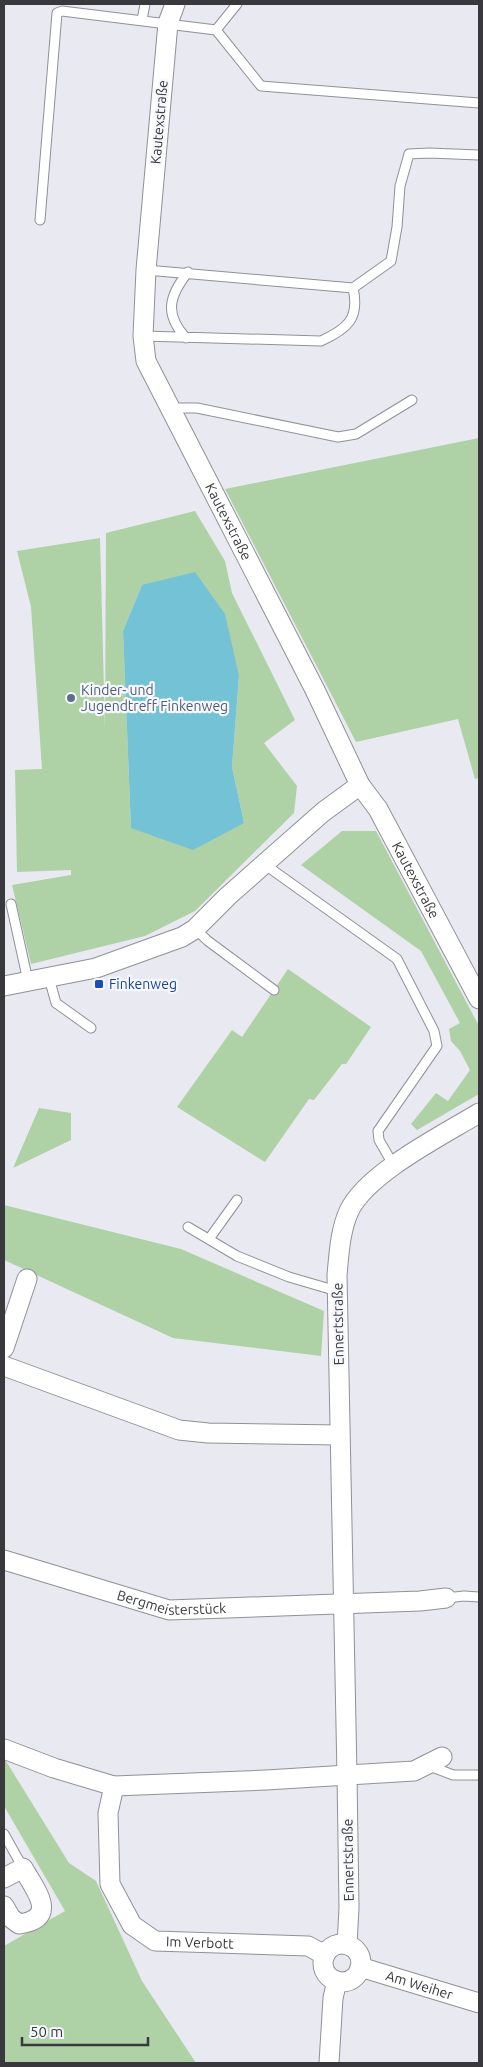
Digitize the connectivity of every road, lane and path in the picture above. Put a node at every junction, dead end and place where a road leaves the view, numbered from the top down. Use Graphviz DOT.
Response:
graph roads {
  1 [pos="145,4"];
  2 [pos="175,4"];
  3 [pos="237,4"];
  4 [pos="142,20"];
  5 [pos="168,23"];
  6 [pos="216,30"];
  7 [pos="479,103"];
  8 [pos="479,155"];
  9 [pos="40,220"];
  10 [pos="146,270"];
  11 [pos="188,272"];
  12 [pos="353,288"];
  13 [pos="152,337"];
  14 [pos="186,338"];
  15 [pos="412,400"];
  16 [pos="169,408"];
  17 [pos="360,785"];
  18 [pos="264,864"];
  19 [pos="11,904"];
  20 [pos="195,929"];
  21 [pos="472,971"];
  22 [pos="49,978"];
  23 [pos="28,981"];
  24 [pos="4,986"];
  25 [pos="274,990"];
  26 [pos="479,999"];
  27 [pos="90,1028"];
  28 [pos="479,1113"];
  29 [pos="394,1166"];
  30 [pos="237,1200"];
  31 [pos="188,1227"];
  32 [pos="209,1239"];
  33 [pos="27,1279"];
  34 [pos="337,1291"];
  35 [pos="4,1348"];
  36 [pos="4,1366"];
  37 [pos="339,1435"];
  38 [pos="4,1560"];
  39 [pos="479,1597"];
  40 [pos="446,1598"];
  41 [pos="343,1604"];
  42 [pos="4,1749"];
  43 [pos="434,1761"];
  44 [pos="347,1775"];
  45 [pos="479,1775"];
  46 [pos="114,1786"];
  47 [pos="4,1834"];
  48 [pos="24,1868"];
  49 [pos="4,1878"];
  50 [pos="4,1906"];
  51 [pos="347,1945"];
  52 [pos="325,1955"];
  53 [pos="360,1967"];
  54 [pos="337,1981"];
  55 [pos="479,2003"];
  56 [pos="329,2063"];
  1 -- 4 [label="lane"];
  2 -- 5 [label="street, Kautexstraße"];
  3 -- 6 [label="lane"];
  4 -- 5 [label="lane"];
  4 -- 9 [label="lane"];
  5 -- 6 [label="lane"];
  5 -- 10 [label="street, Kautexstraße"];
  6 -- 7 [label="lane"];
  8 -- 12 [label="lane"];
  10 -- 11 [label="lane"];
  10 -- 13 [label="street, Kautexstraße"];
  11 -- 12 [label="lane"];
  11 -- 14 [label="lane"];
  12 -- 14 [label="lane"];
  13 -- 14 [label="lane"];
  13 -- 16 [label="street, Kautexstraße"];
  15 -- 16 [label="lane"];
  16 -- 17 [label="street, Kautexstraße"];
  17 -- 18 [label="street"];
  17 -- 21 [label="street, Kautexstraße"];
  18 -- 20 [label="street"];
  18 -- 29 [label="lane"];
  19 -- 23 [label="lane"];
  20 -- 22 [label="street"];
  20 -- 25 [label="lane"];
  21 -- 26 [label="street, Kautexstraße"];
  22 -- 23 [label="street"];
  22 -- 27 [label="lane"];
  23 -- 24 [label="street"];
  28 -- 29 [label="street, Ennertstraße"];
  29 -- 34 [label="street, Ennertstraße"];
  30 -- 32 [label="lane"];
  31 -- 32 [label="lane"];
  32 -- 34 [label="lane"];
  33 -- 35 [label="street"];
  34 -- 37 [label="street, Ennertstraße"];
  36 -- 37 [label="street"];
  37 -- 41 [label="street, Ennertstraße"];
  38 -- 41 [label="street, Bergmeisterstück"];
  39 -- 40 [label="lane"];
  40 -- 41 [label="street"];
  41 -- 44 [label="street, Ennertstraße"];
  42 -- 46 [label="street"];
  43 -- 44 [label="street"];
  43 -- 45 [label="lane"];
  44 -- 46 [label="street"];
  44 -- 51 [label="street, Ennertstraße"];
  46 -- 52 [label="street, Im Verbott"];
  47 -- 48 [label="lane"];
  48 -- 49 [label="street"];
  48 -- 50 [label="street"];
  51 -- 52 [label="street"];
  51 -- 53 [label="street"];
  52 -- 54 [label="street"];
  53 -- 54 [label="street"];
  53 -- 55 [label="street, Am Weiher"];
  54 -- 56 [label="street"];
}
